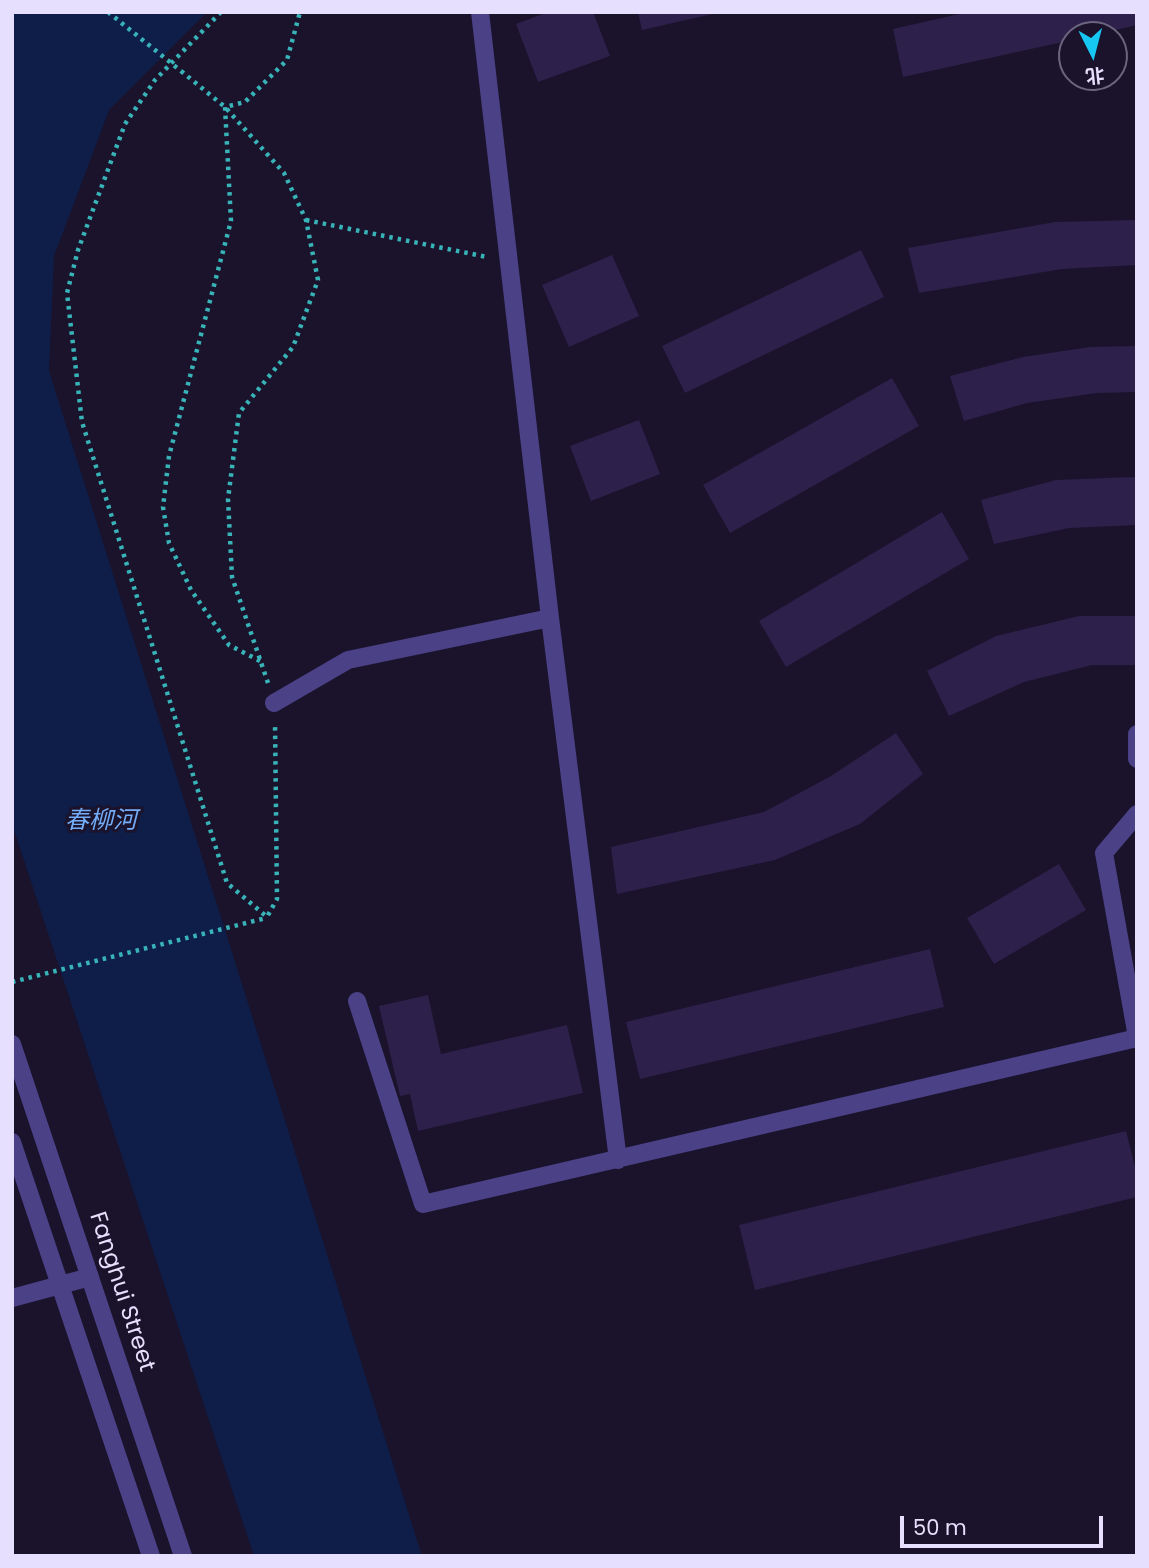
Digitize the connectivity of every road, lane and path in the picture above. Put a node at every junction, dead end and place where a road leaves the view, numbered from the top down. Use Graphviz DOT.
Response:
graph roads {
  1 [pos="108,12"];
  2 [pos="221,12"];
  3 [pos="300,12"];
  4 [pos="480,12"];
  5 [pos="225,107"];
  6 [pos="306,220"];
  7 [pos="509,261"];
  8 [pos="550,618"];
  9 [pos="260,661"];
  10 [pos="274,703"];
  11 [pos="1137,734"];
  12 [pos="1137,759"];
  13 [pos="1137,814"];
  14 [pos="267,918"];
  15 [pos="12,982"];
  16 [pos="357,1001"];
  17 [pos="1137,1037"];
  18 [pos="12,1044"];
  19 [pos="12,1142"];
  20 [pos="618,1160"];
  21 [pos="90,1277"];
  22 [pos="60,1285"];
  23 [pos="12,1297"];
  24 [pos="152,1556"];
  25 [pos="183,1556"];
  1 -- 5 [label="path, bridge"];
  2 -- 14 [label="path"];
  3 -- 5 [label="path"];
  4 -- 7 [label="street"];
  5 -- 6 [label="path"];
  5 -- 9 [label="path"];
  6 -- 7 [label="path"];
  6 -- 9 [label="path"];
  7 -- 8 [label="street"];
  8 -- 10 [label="street"];
  8 -- 20 [label="street"];
  9 -- 10 [label="path"];
  10 -- 14 [label="path"];
  11 -- 12 [label="street"];
  13 -- 17 [label="street"];
  14 -- 15 [label="path"];
  16 -- 20 [label="street"];
  17 -- 20 [label="street"];
  18 -- 21 [label="street, Fanghui Street"];
  19 -- 22 [label="street"];
  21 -- 22 [label="street"];
  21 -- 25 [label="street, Fanghui Street"];
  22 -- 23 [label="street"];
  22 -- 24 [label="street"];
}
